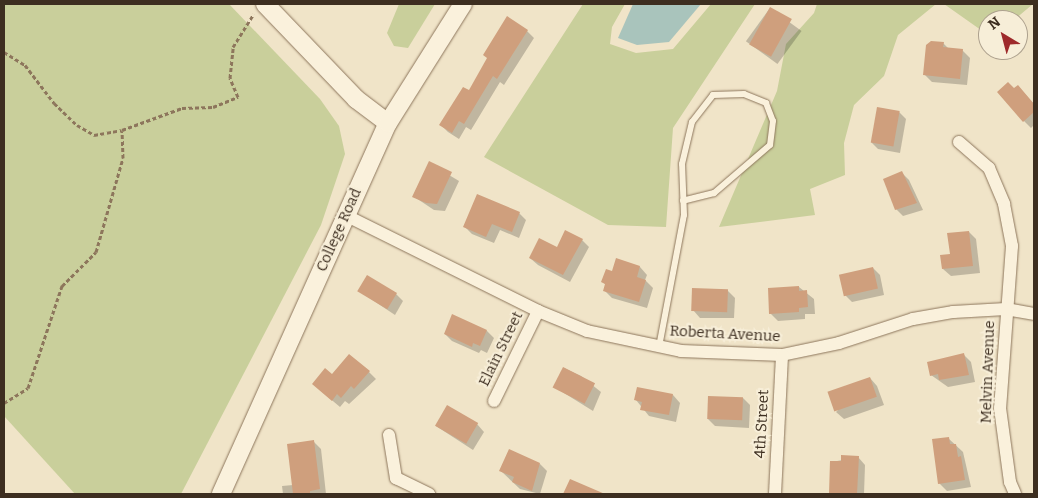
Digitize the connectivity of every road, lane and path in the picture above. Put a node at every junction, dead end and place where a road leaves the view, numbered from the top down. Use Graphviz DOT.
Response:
graph roads {
  1 [pos="463,4"];
  2 [pos="261,7"];
  3 [pos="4,52"];
  4 [pos="388,123"];
  5 [pos="122,130"];
  6 [pos="959,142"];
  7 [pos="683,201"];
  8 [pos="345,215"];
  9 [pos="1006,309"];
  10 [pos="538,311"];
  11 [pos="1034,314"];
  12 [pos="660,347"];
  13 [pos="782,354"];
  14 [pos="494,402"];
  15 [pos="4,403"];
  16 [pos="389,435"];
  17 [pos="221,494"];
  18 [pos="429,494"];
  19 [pos="775,494"];
  20 [pos="1015,494"];
  1 -- 4 [label="street, College Road"];
  2 -- 4 [label="street"];
  2 -- 5 [label="path"];
  3 -- 5 [label="path"];
  4 -- 8 [label="street, College Road"];
  5 -- 15 [label="path"];
  6 -- 9 [label="street, Melvin Avenue"];
  7 -- 7 [label="lane"];
  7 -- 12 [label="lane"];
  8 -- 10 [label="street, Roberta Avenue"];
  8 -- 17 [label="street, College Road"];
  9 -- 11 [label="street, Roberta Avenue"];
  9 -- 13 [label="street, Roberta Avenue"];
  9 -- 20 [label="street, Melvin Avenue"];
  10 -- 12 [label="street, Roberta Avenue"];
  10 -- 14 [label="street, Elain Street"];
  12 -- 13 [label="street, Roberta Avenue"];
  13 -- 19 [label="street, 4th Street"];
  16 -- 18 [label="street"];
}
